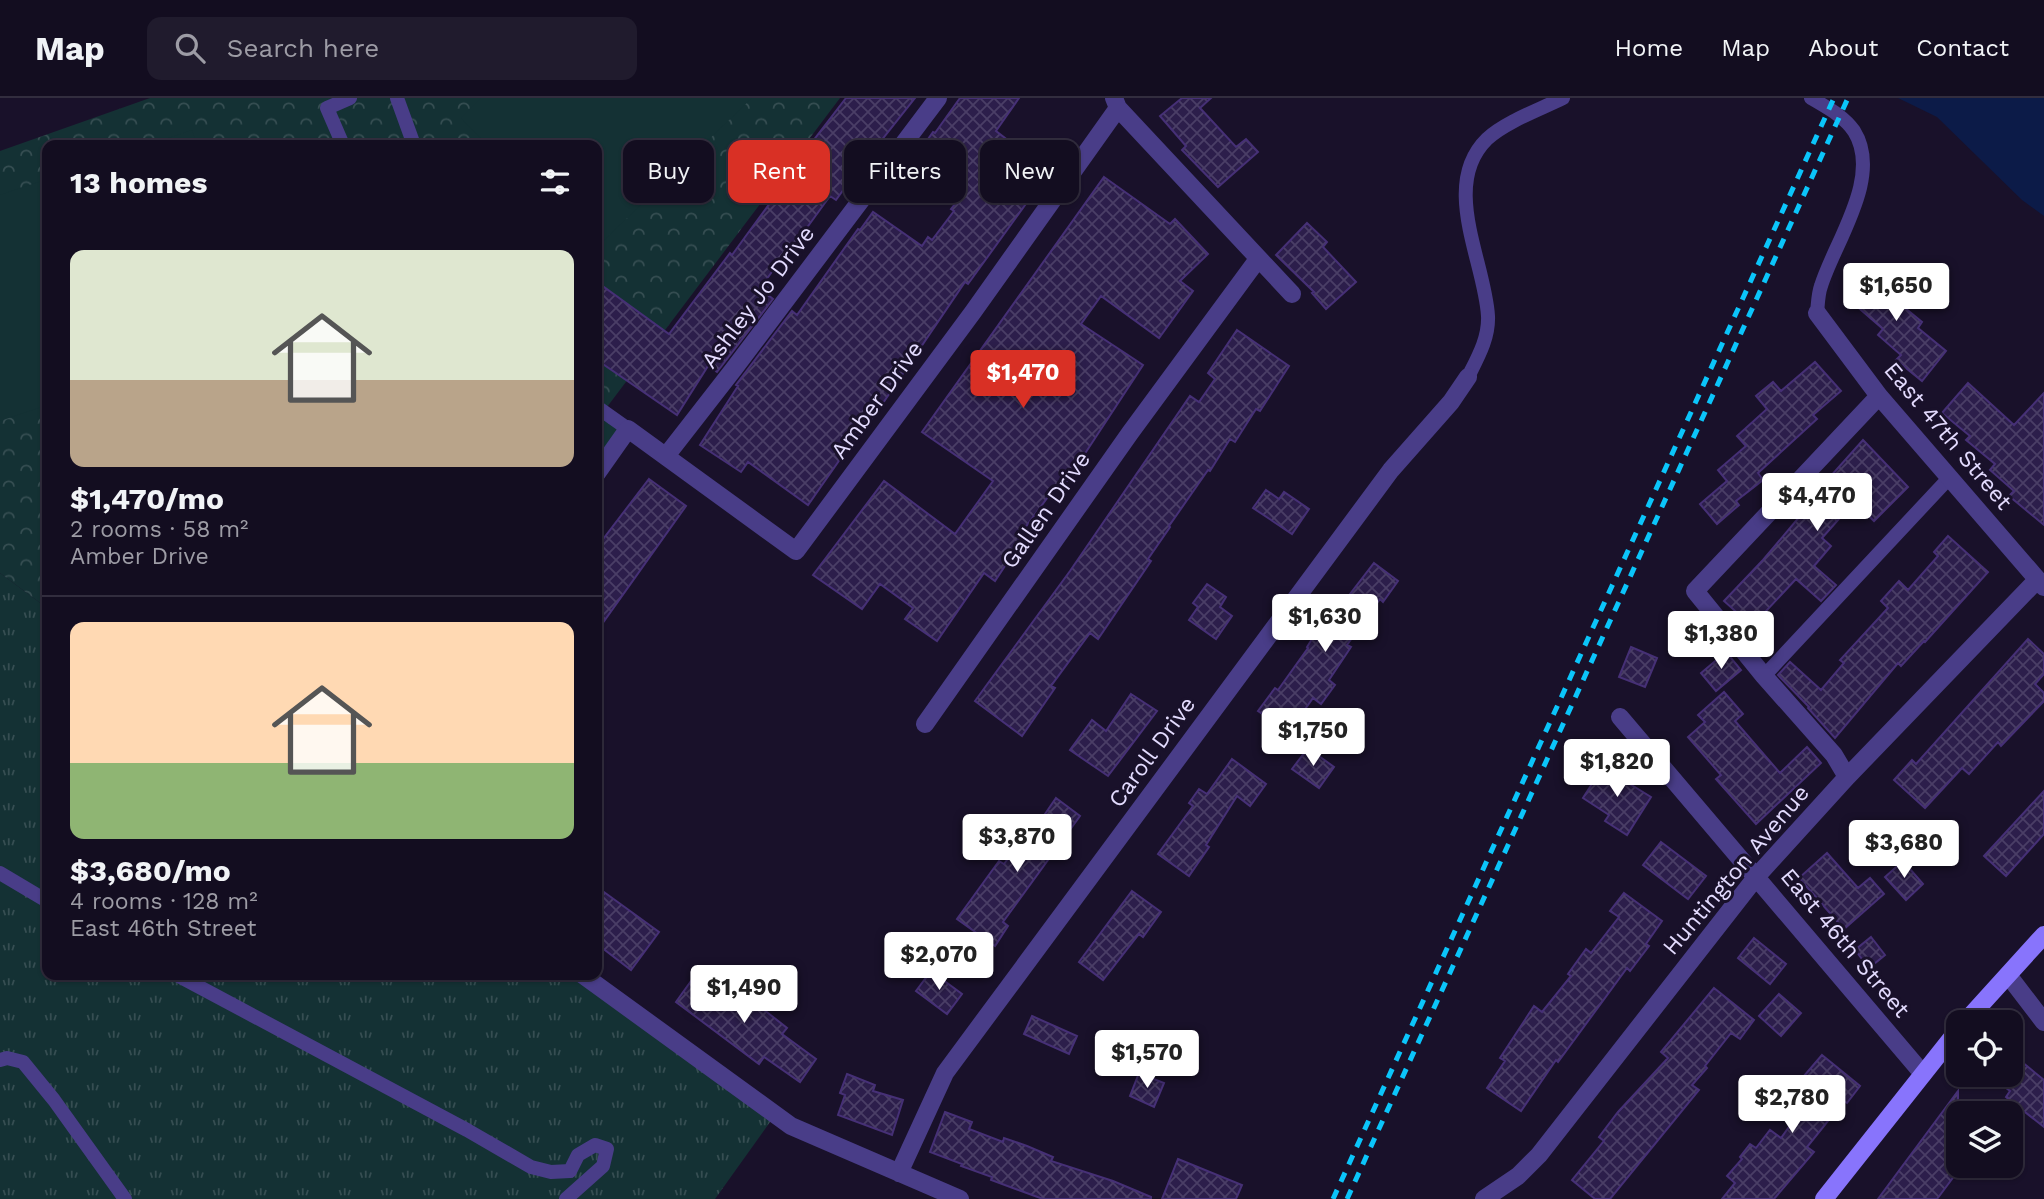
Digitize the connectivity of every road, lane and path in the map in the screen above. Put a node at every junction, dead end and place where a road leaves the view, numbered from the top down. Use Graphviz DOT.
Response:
graph roads {
  1 [pos="350,98"];
  2 [pos="397,98"];
  3 [pos="938,98"];
  4 [pos="1563,98"];
  5 [pos="1811,98"];
  6 [pos="1116,103"];
  7 [pos="341,140"];
  8 [pos="412,140"];
  9 [pos="1258,258"];
  10 [pos="1292,293"];
  11 [pos="1817,313"];
  12 [pos="1468,377"];
  13 [pos="1879,396"];
  14 [pos="602,411"];
  15 [pos="628,429"];
  16 [pos="666,456"];
  17 [pos="602,466"];
  18 [pos="1950,477"];
  19 [pos="2041,584"];
  20 [pos="1763,676"];
  21 [pos="1620,717"];
  22 [pos="925,724"];
  23 [pos="1847,777"];
  24 [pos="0,873"];
  25 [pos="1757,876"];
  26 [pos="42,898"];
  27 [pos="2044,934"];
  28 [pos="2008,975"];
  29 [pos="186,980"];
  30 [pos="590,980"];
  31 [pos="1976,1010"];
  32 [pos="2044,1023"];
  33 [pos="1946,1045"];
  34 [pos="0,1060"];
  35 [pos="1923,1074"];
  36 [pos="899,1173"];
  37 [pos="125,1199"];
  38 [pos="566,1199"];
  39 [pos="960,1199"];
  40 [pos="1484,1199"];
  41 [pos="1824,1199"];
  1 -- 7 [label="lane"];
  2 -- 8 [label="lane"];
  3 -- 16 [label="street, Ashley Jo Drive"];
  4 -- 12 [label="lane"];
  5 -- 11 [label="lane, East 47th Street"];
  6 -- 9 [label="street"];
  6 -- 16 [label="street, Amber Drive"];
  9 -- 10 [label="street"];
  9 -- 22 [label="street, Gallen Drive"];
  11 -- 13 [label="street, East 47th Street"];
  12 -- 36 [label="street, Caroll Drive"];
  13 -- 18 [label="street, East 47th Street"];
  13 -- 20 [label="street"];
  14 -- 15 [label="lane"];
  15 -- 16 [label="street, Amber Drive"];
  15 -- 17 [label="street"];
  18 -- 19 [label="street, East 47th Street"];
  18 -- 20 [label="lane"];
  19 -- 23 [label="street, Huntington Avenue"];
  20 -- 23 [label="street"];
  21 -- 25 [label="street, East 46th Street"];
  23 -- 25 [label="street, Huntington Avenue"];
  24 -- 26 [label="lane"];
  25 -- 35 [label="street, East 46th Street"];
  25 -- 40 [label="street, Huntington Avenue"];
  27 -- 28 [label="main road"];
  28 -- 31 [label="main road"];
  28 -- 32 [label="street"];
  29 -- 38 [label="lane"];
  30 -- 36 [label="street"];
  33 -- 35 [label="main road"];
  34 -- 37 [label="lane"];
  35 -- 41 [label="main road"];
  36 -- 39 [label="street"];
}
